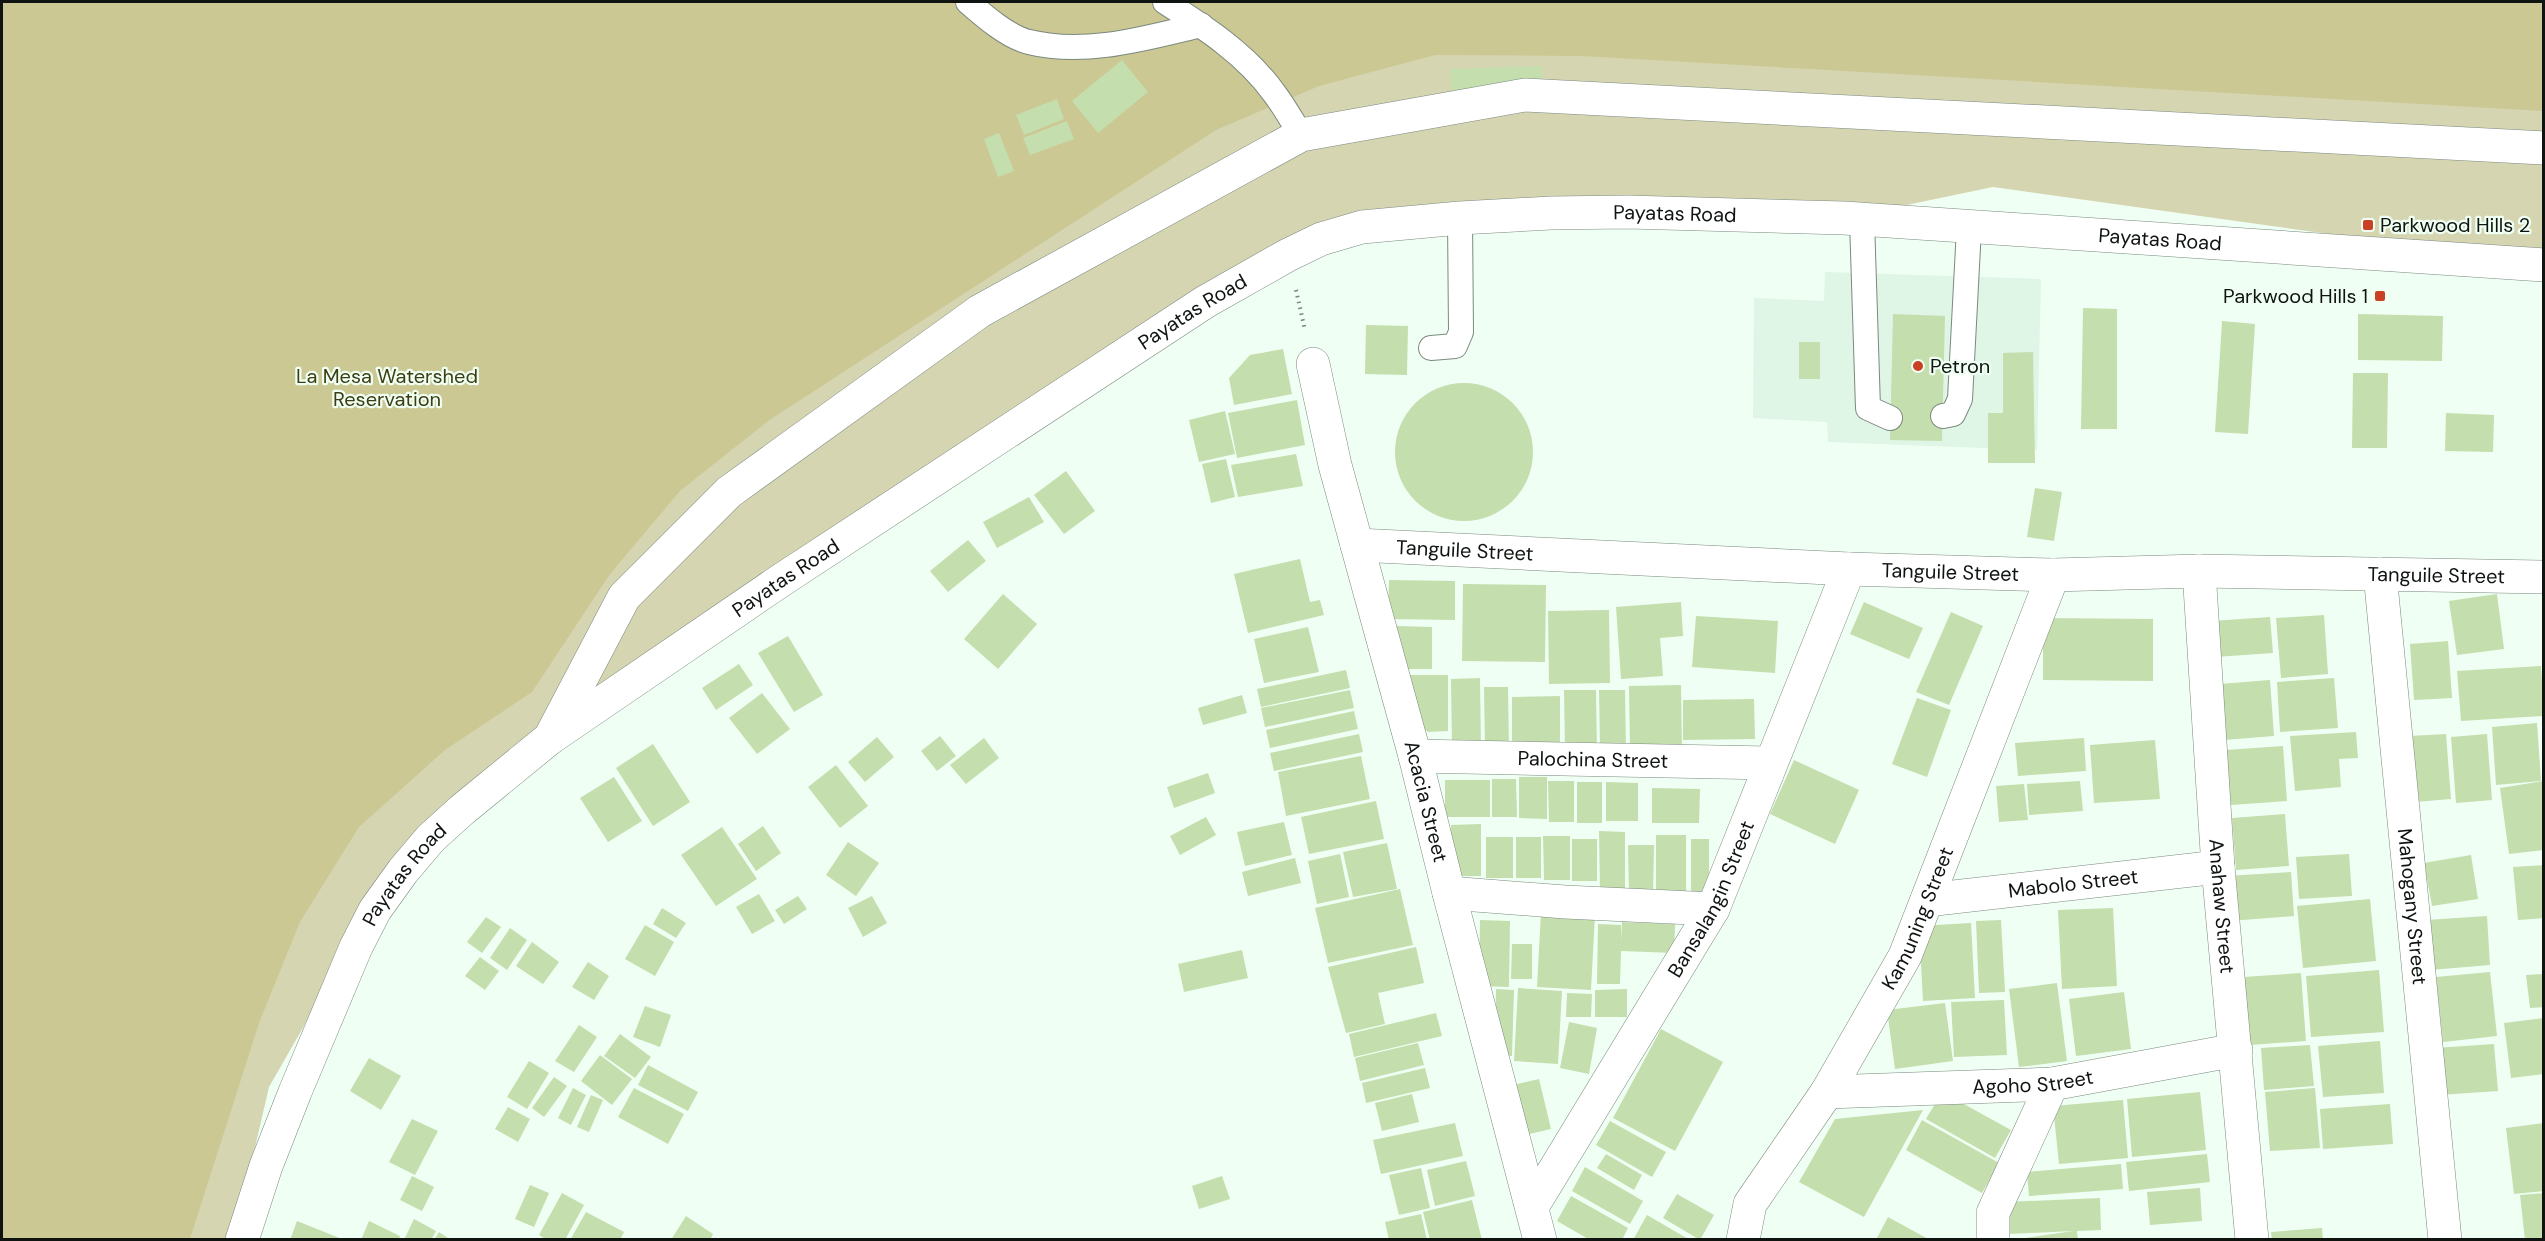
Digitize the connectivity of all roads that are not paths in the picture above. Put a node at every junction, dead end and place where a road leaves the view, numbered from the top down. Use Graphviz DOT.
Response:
graph roads {
  1 [pos="968,2"];
  2 [pos="1165,2"];
  3 [pos="1201,26"];
  4 [pos="1302,135"];
  5 [pos="2544,148"];
  6 [pos="1460,218"];
  7 [pos="1862,220"];
  8 [pos="1970,228"];
  9 [pos="2544,265"];
  10 [pos="1431,348"];
  11 [pos="1313,364"];
  12 [pos="1943,416"];
  13 [pos="1890,418"];
  14 [pos="1357,545"];
  15 [pos="1849,569"];
  16 [pos="2199,571"];
  17 [pos="2380,574"];
  18 [pos="2053,575"];
  19 [pos="2544,577"];
  20 [pos="550,738"];
  21 [pos="1415,756"];
  22 [pos="1770,763"];
  23 [pos="2218,867"];
  24 [pos="1449,893"];
  25 [pos="1927,900"];
  26 [pos="1713,909"];
  27 [pos="2236,1050"];
  28 [pos="2052,1084"];
  29 [pos="1827,1092"];
  30 [pos="1532,1207"];
  31 [pos="242,1239"];
  32 [pos="1540,1239"];
  33 [pos="1743,1239"];
  34 [pos="1993,1239"];
  35 [pos="2252,1239"];
  36 [pos="2445,1239"];
  1 -- 3 [label="lane"];
  2 -- 3 [label="lane"];
  3 -- 4 [label="lane"];
  4 -- 5 [label="street"];
  4 -- 20 [label="street"];
  6 -- 7 [label="street, Payatas Road"];
  6 -- 10 [label="lane"];
  6 -- 20 [label="street, Payatas Road"];
  7 -- 8 [label="street, Payatas Road"];
  7 -- 13 [label="lane"];
  8 -- 9 [label="street, Payatas Road"];
  8 -- 12 [label="lane"];
  11 -- 14 [label="street, Acacia Street"];
  14 -- 15 [label="street, Tanguile Street"];
  14 -- 21 [label="street, Acacia Street"];
  15 -- 18 [label="street, Tanguile Street"];
  15 -- 22 [label="street, Bansalangin Street"];
  16 -- 17 [label="street, Tanguile Street"];
  16 -- 18 [label="street, Tanguile Street"];
  16 -- 23 [label="street, Anahaw Street"];
  17 -- 19 [label="street, Tanguile Street"];
  17 -- 36 [label="street, Mahogany Street"];
  18 -- 25 [label="street, Kamuning Street"];
  20 -- 31 [label="street, Payatas Road"];
  21 -- 22 [label="street, Palochina Street"];
  21 -- 24 [label="street, Acacia Street"];
  22 -- 26 [label="street, Bansalangin Street"];
  23 -- 25 [label="street, Mabolo Street"];
  23 -- 27 [label="street, Anahaw Street"];
  24 -- 26 [label="street"];
  24 -- 30 [label="street, Acacia Street"];
  25 -- 29 [label="street, Kamuning Street"];
  26 -- 30 [label="street, Bansalangin Street"];
  27 -- 28 [label="street, Agoho Street"];
  27 -- 35 [label="street, Anahaw Street"];
  28 -- 29 [label="street, Agoho Street"];
  28 -- 34 [label="street"];
  29 -- 33 [label="street, Kamuning Street"];
  30 -- 32 [label="street, Acacia Street"];
}
